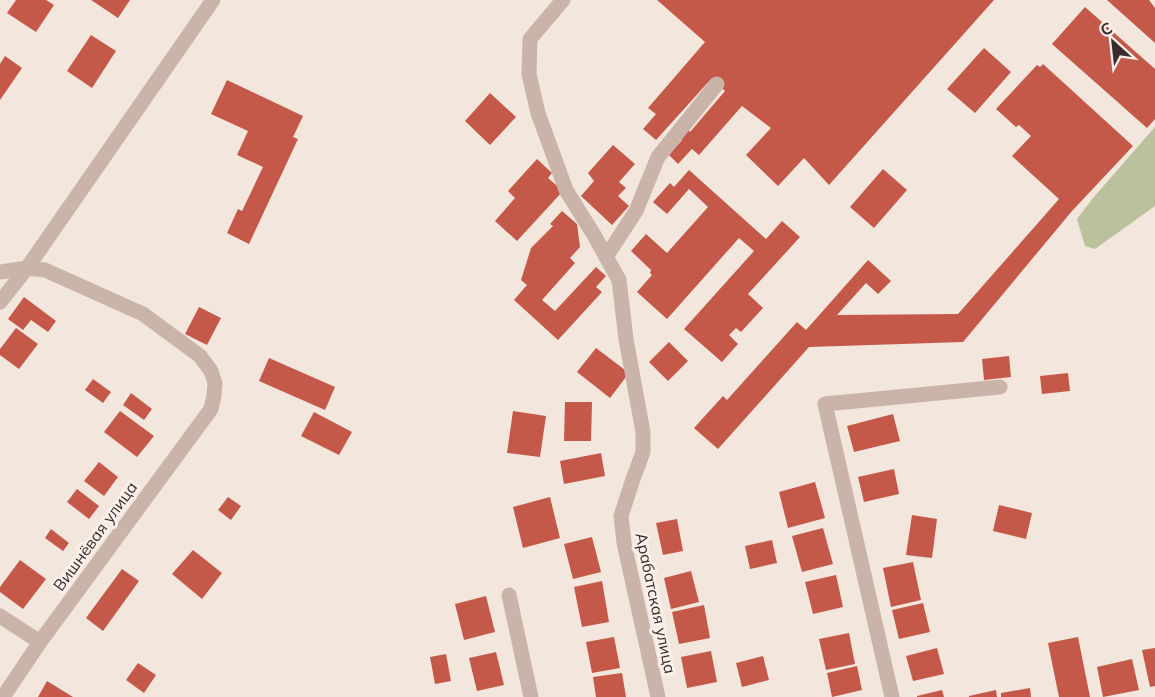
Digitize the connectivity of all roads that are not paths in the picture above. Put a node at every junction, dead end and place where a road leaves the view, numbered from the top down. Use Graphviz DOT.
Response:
graph roads {
  1 [pos="213,0"];
  2 [pos="563,0"];
  3 [pos="717,84"];
  4 [pos="606,256"];
  5 [pos="27,268"];
  6 [pos="0,272"];
  7 [pos="0,302"];
  8 [pos="1000,387"];
  9 [pos="509,595"];
  10 [pos="0,616"];
  11 [pos="40,642"];
  12 [pos="3,697"];
  13 [pos="531,697"];
  14 [pos="658,697"];
  15 [pos="892,697"];
  1 -- 5 [label="street"];
  2 -- 4 [label="street, Арабатская улица"];
  3 -- 4 [label="street"];
  4 -- 14 [label="street, Арабатская улица"];
  5 -- 6 [label="street"];
  5 -- 7 [label="street"];
  5 -- 11 [label="street, Вишнёвая улица"];
  8 -- 15 [label="street"];
  9 -- 13 [label="street"];
  10 -- 11 [label="street"];
  11 -- 12 [label="street, Вишнёвая улица"];
}
